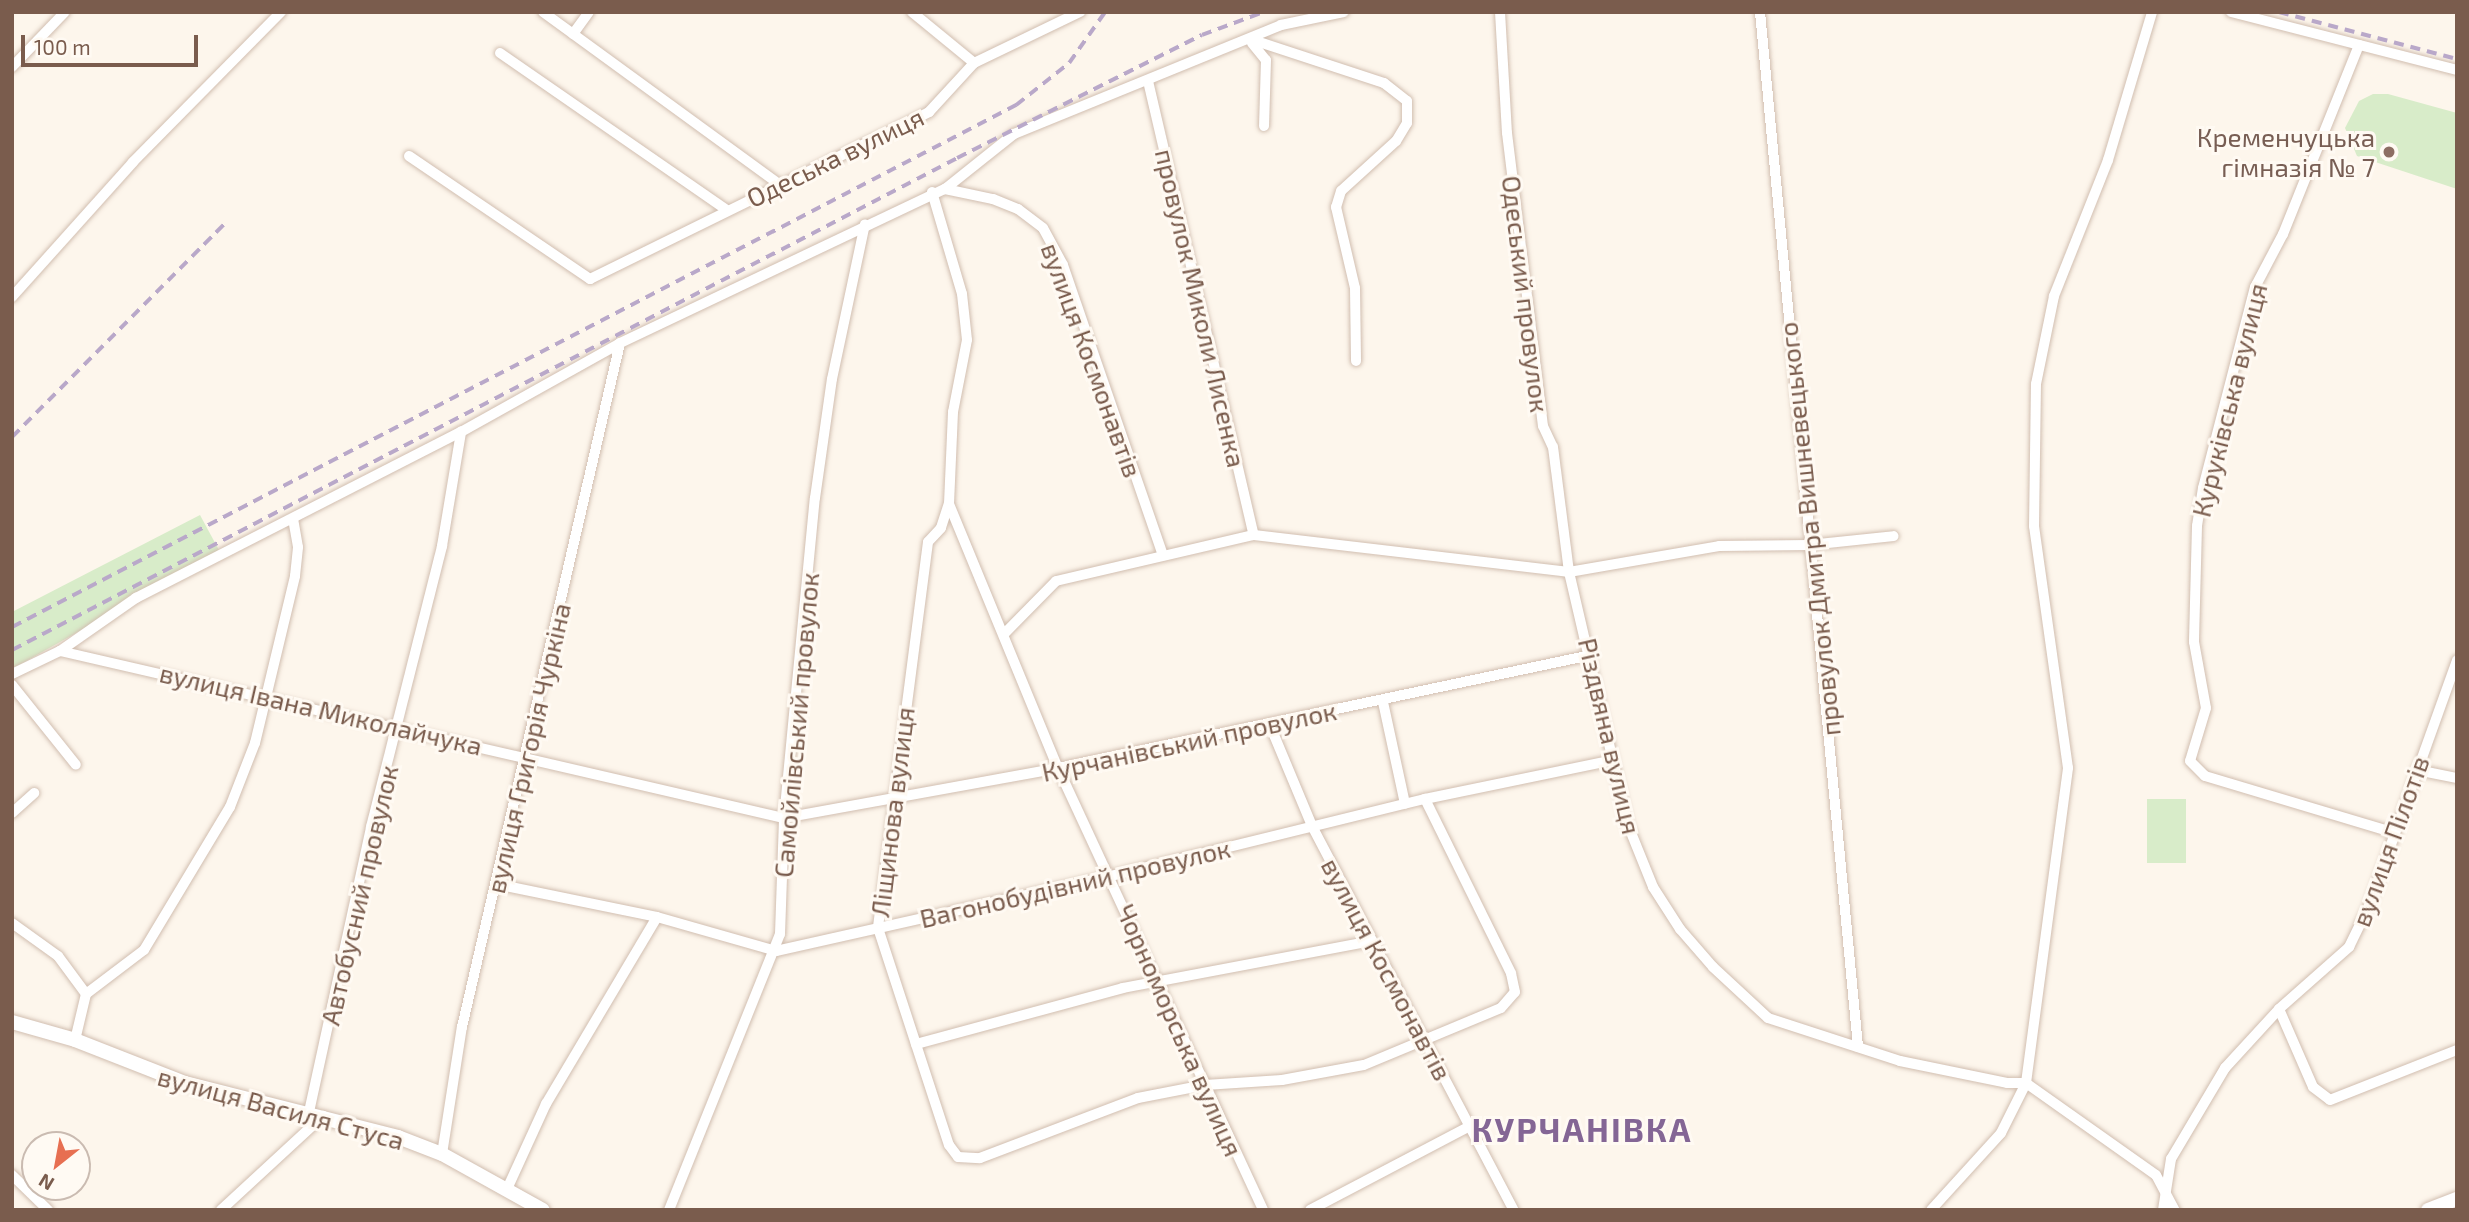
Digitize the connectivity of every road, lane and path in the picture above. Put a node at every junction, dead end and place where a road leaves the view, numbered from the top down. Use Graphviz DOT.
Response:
graph roads {
  1 [pos="65,12"];
  2 [pos="281,12"];
  3 [pos="543,12"];
  4 [pos="589,12"];
  5 [pos="912,12"];
  6 [pos="1080,12"];
  7 [pos="1344,12"];
  8 [pos="1500,12"];
  9 [pos="1759,12"];
  10 [pos="2152,12"];
  11 [pos="2231,12"];
  12 [pos="573,34"];
  13 [pos="1250,39"];
  14 [pos="2359,45"];
  15 [pos="500,53"];
  16 [pos="974,63"];
  17 [pos="12,67"];
  18 [pos="2457,70"];
  19 [pos="1148,81"];
  20 [pos="1264,127"];
  21 [pos="409,156"];
  22 [pos="779,184"];
  23 [pos="945,189"];
  24 [pos="932,192"];
  25 [pos="727,210"];
  26 [pos="865,224"];
  27 [pos="12,297"];
  28 [pos="620,343"];
  29 [pos="1356,361"];
  30 [pos="461,432"];
  31 [pos="949,503"];
  32 [pos="293,520"];
  33 [pos="1254,535"];
  34 [pos="1894,536"];
  35 [pos="1809,545"];
  36 [pos="1163,555"];
  37 [pos="1569,572"];
  38 [pos="1004,634"];
  39 [pos="60,652"];
  40 [pos="1591,655"];
  41 [pos="2457,660"];
  42 [pos="12,674"];
  43 [pos="12,685"];
  44 [pos="265,697"];
  45 [pos="1383,702"];
  46 [pos="1269,723"];
  47 [pos="400,728"];
  48 [pos="524,756"];
  49 [pos="1613,760"];
  50 [pos="76,765"];
  51 [pos="1058,768"];
  52 [pos="2417,770"];
  53 [pos="2457,778"];
  54 [pos="34,793"];
  55 [pos="892,798"];
  56 [pos="1425,799"];
  57 [pos="1405,804"];
  58 [pos="12,813"];
  59 [pos="785,818"];
  60 [pos="1312,826"];
  61 [pos="2395,833"];
  62 [pos="1111,876"];
  63 [pos="496,884"];
  64 [pos="657,917"];
  65 [pos="12,923"];
  66 [pos="878,928"];
  67 [pos="1372,941"];
  68 [pos="776,951"];
  69 [pos="1158,984"];
  70 [pos="86,994"];
  71 [pos="2279,1009"];
  72 [pos="12,1022"];
  73 [pos="75,1040"];
  74 [pos="1425,1042"];
  75 [pos="916,1044"];
  76 [pos="1858,1046"];
  77 [pos="2457,1050"];
  78 [pos="2026,1083"];
  79 [pos="1205,1084"];
  80 [pos="316,1114"];
  81 [pos="1470,1126"];
  82 [pos="442,1154"];
  83 [pos="12,1175"];
  84 [pos="507,1189"];
  85 [pos="2165,1196"];
  86 [pos="2457,1199"];
  87 [pos="48,1210"];
  88 [pos="221,1210"];
  89 [pos="544,1210"];
  90 [pos="669,1210"];
  91 [pos="1263,1210"];
  92 [pos="1310,1210"];
  93 [pos="1514,1210"];
  94 [pos="1931,1210"];
  95 [pos="2163,1210"];
  96 [pos="2175,1210"];
  97 [pos="2428,1210"];
  1 -- 17 [label="street"];
  2 -- 27 [label="street"];
  3 -- 12 [label="street"];
  4 -- 12 [label="street"];
  5 -- 16 [label="street"];
  6 -- 16 [label="street, Одеська вулиця"];
  7 -- 13 [label="street"];
  8 -- 37 [label="street, Одеський провулок"];
  9 -- 35 [label="street, провулок Дмитра Вишневецького"];
  10 -- 78 [label="street"];
  11 -- 14 [label="street"];
  12 -- 22 [label="street"];
  13 -- 19 [label="street"];
  13 -- 20 [label="street"];
  13 -- 29 [label="street"];
  14 -- 18 [label="street"];
  14 -- 61 [label="street, Куруківська вулиця"];
  15 -- 25 [label="street, Одеська вулиця"];
  16 -- 22 [label="street, Одеська вулиця"];
  19 -- 23 [label="street"];
  19 -- 33 [label="street, провулок Миколи Лисенка"];
  21 -- 25 [label="street, Одеська вулиця"];
  22 -- 25 [label="street, Одеська вулиця"];
  23 -- 24 [label="street"];
  23 -- 36 [label="street, вулиця Космонавтів"];
  24 -- 26 [label="street"];
  24 -- 31 [label="street, Ліщинова вулиця"];
  26 -- 28 [label="street"];
  26 -- 59 [label="street, Самойлівський провулок"];
  28 -- 30 [label="street"];
  28 -- 48 [label="street, вулиця Григорія Чуркіна"];
  30 -- 32 [label="street"];
  30 -- 47 [label="street, Автобусний провулок"];
  31 -- 38 [label="street, Чорноморська вулиця"];
  31 -- 55 [label="street, Ліщинова вулиця"];
  32 -- 39 [label="street"];
  32 -- 44 [label="street"];
  33 -- 36 [label="street"];
  33 -- 37 [label="street"];
  34 -- 35 [label="street"];
  35 -- 37 [label="street"];
  35 -- 76 [label="street, провулок Дмитра Вишневецького"];
  36 -- 38 [label="street"];
  37 -- 40 [label="street, Різдвяна вулиця"];
  38 -- 51 [label="street, Чорноморська вулиця"];
  39 -- 42 [label="street"];
  39 -- 44 [label="street, вулиця Івана Миколайчука"];
  40 -- 45 [label="street, Курчанівський провулок"];
  40 -- 49 [label="street, Різдвяна вулиця"];
  41 -- 52 [label="street, вулиця Пілотів"];
  43 -- 50 [label="street"];
  44 -- 47 [label="street, вулиця Івана Миколайчука"];
  44 -- 70 [label="street"];
  45 -- 46 [label="street, Курчанівський провулок"];
  45 -- 57 [label="street"];
  46 -- 51 [label="street, Курчанівський провулок"];
  46 -- 60 [label="street, вулиця Космонавтів"];
  47 -- 48 [label="street, вулиця Івана Миколайчука"];
  47 -- 80 [label="street, Автобусний провулок"];
  48 -- 59 [label="street, вулиця Івана Миколайчука"];
  48 -- 63 [label="street, вулиця Григорія Чуркіна"];
  49 -- 56 [label="street, Вагонобудівний провулок"];
  49 -- 76 [label="street, Різдвяна вулиця"];
  51 -- 55 [label="street, Курчанівський провулок"];
  51 -- 62 [label="street, Чорноморська вулиця"];
  52 -- 53 [label="street"];
  52 -- 61 [label="street, вулиця Пілотів"];
  54 -- 58 [label="street"];
  55 -- 59 [label="street, Курчанівський провулок"];
  55 -- 66 [label="street, Ліщинова вулиця"];
  56 -- 57 [label="street, Вагонобудівний провулок"];
  56 -- 74 [label="street, Ліщинова вулиця"];
  57 -- 60 [label="street, Вагонобудівний провулок"];
  59 -- 68 [label="street, Самойлівський провулок"];
  60 -- 62 [label="street, Вагонобудівний провулок"];
  60 -- 67 [label="street, вулиця Космонавтів"];
  61 -- 71 [label="street, вулиця Пілотів"];
  62 -- 66 [label="street, Вагонобудівний провулок"];
  62 -- 69 [label="street, Чорноморська вулиця"];
  63 -- 64 [label="street, Вагонобудівний провулок"];
  63 -- 82 [label="street, вулиця Григорія Чуркіна"];
  64 -- 68 [label="street, Вагонобудівний провулок"];
  64 -- 84 [label="street"];
  65 -- 70 [label="street"];
  66 -- 68 [label="street, Вагонобудівний провулок"];
  66 -- 75 [label="street, Ліщинова вулиця"];
  67 -- 69 [label="street"];
  67 -- 74 [label="street, вулиця Космонавтів"];
  68 -- 90 [label="street, Самойлівський провулок"];
  69 -- 75 [label="street"];
  69 -- 79 [label="street, Чорноморська вулиця"];
  70 -- 73 [label="street"];
  71 -- 77 [label="street"];
  71 -- 85 [label="street, вулиця Пілотів"];
  72 -- 73 [label="main road, вулиця Василя Стуса"];
  73 -- 80 [label="main road, вулиця Василя Стуса"];
  74 -- 79 [label="street, Ліщинова вулиця"];
  74 -- 81 [label="street, вулиця Космонавтів"];
  75 -- 79 [label="street, Ліщинова вулиця"];
  76 -- 78 [label="street, Різдвяна вулиця"];
  78 -- 85 [label="street"];
  78 -- 94 [label="street"];
  79 -- 91 [label="street, Чорноморська вулиця"];
  80 -- 82 [label="main road, вулиця Василя Стуса"];
  80 -- 88 [label="street"];
  81 -- 92 [label="street"];
  81 -- 93 [label="street, вулиця Космонавтів"];
  82 -- 84 [label="main road, вулиця Василя Стуса"];
  83 -- 87 [label="street"];
  84 -- 89 [label="main road, вулиця Василя Стуса"];
  85 -- 95 [label="street, вулиця Пілотів"];
  85 -- 96 [label="street"];
  86 -- 97 [label="main road"];
}
